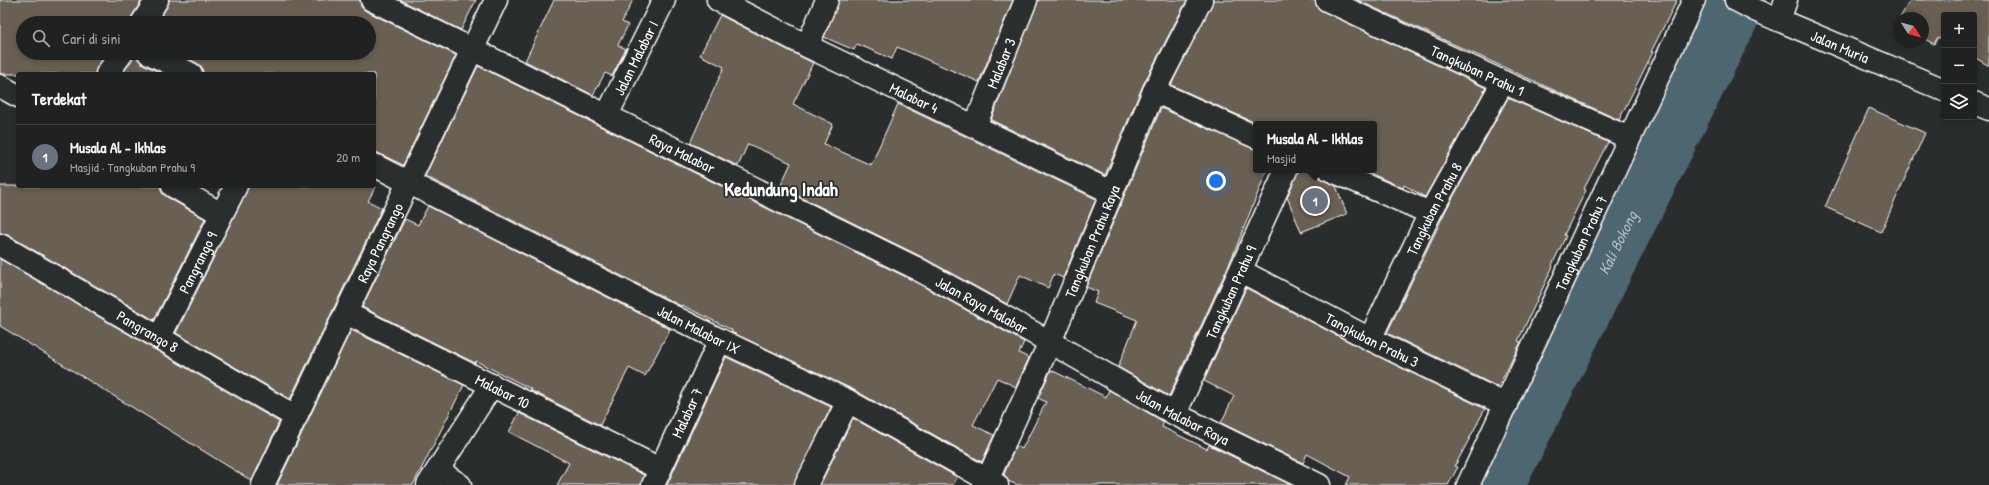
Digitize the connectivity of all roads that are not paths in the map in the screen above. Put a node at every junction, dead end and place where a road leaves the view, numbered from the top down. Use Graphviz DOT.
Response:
graph roads {
  1 [pos="157,0"];
  2 [pos="372,0"];
  3 [pos="496,0"];
  4 [pos="664,0"];
  5 [pos="718,0"];
  6 [pos="827,0"];
  7 [pos="1026,0"];
  8 [pos="1201,0"];
  9 [pos="1327,0"];
  10 [pos="1694,0"];
  11 [pos="1786,0"];
  12 [pos="1746,5"];
  13 [pos="147,16"];
  14 [pos="1779,20"];
  15 [pos="807,46"];
  16 [pos="472,50"];
  17 [pos="117,60"];
  18 [pos="163,60"];
  19 [pos="108,72"];
  20 [pos="187,72"];
  21 [pos="1503,82"];
  22 [pos="0,86"];
  23 [pos="1941,89"];
  24 [pos="1154,91"];
  25 [pos="16,95"];
  26 [pos="1977,104"];
  27 [pos="1989,109"];
  28 [pos="607,115"];
  29 [pos="975,126"];
  30 [pos="1253,136"];
  31 [pos="1629,138"];
  32 [pos="376,166"];
  33 [pos="1285,173"];
  34 [pos="1337,173"];
  35 [pos="409,182"];
  36 [pos="176,188"];
  37 [pos="235,188"];
  38 [pos="1111,192"];
  39 [pos="1430,213"];
  40 [pos="222,214"];
  41 [pos="0,245"];
  42 [pos="914,267"];
  43 [pos="1241,271"];
  44 [pos="346,313"];
  45 [pos="159,338"];
  46 [pos="1370,339"];
  47 [pos="720,340"];
  48 [pos="1050,342"];
  49 [pos="492,385"];
  50 [pos="848,401"];
  51 [pos="1506,405"];
  52 [pos="1175,414"];
  53 [pos="296,417"];
  54 [pos="433,477"];
  55 [pos="657,477"];
  56 [pos="990,483"];
  57 [pos="263,485"];
  58 [pos="460,485"];
  59 [pos="806,485"];
  60 [pos="1319,485"];
  61 [pos="1468,485"];
  1 -- 13 [label="street"];
  2 -- 16 [label="street, Raya Malabar"];
  3 -- 16 [label="street, Raya Pangrango"];
  4 -- 28 [label="street, Jalan Malabar I"];
  5 -- 15 [label="street, Malabar 4"];
  6 -- 15 [label="street"];
  7 -- 29 [label="street, Malabar 3"];
  8 -- 24 [label="street, Tangkuban Prahu Raya"];
  9 -- 21 [label="street, Tangkuban Prahu 1"];
  10 -- 31 [label="street, Tangkuban Prahu 7"];
  11 -- 14 [label="street"];
  12 -- 14 [label="street, Jalan Muria"];
  14 -- 23 [label="street, Jalan Muria"];
  15 -- 29 [label="street, Malabar 4"];
  16 -- 28 [label="street, Raya Malabar"];
  16 -- 35 [label="street, Raya Pangrango"];
  17 -- 19 [label="street"];
  18 -- 20 [label="street"];
  21 -- 31 [label="street, Tangkuban Prahu 1"];
  21 -- 39 [label="street, Tangkuban Prahu 8"];
  22 -- 25 [label="street"];
  24 -- 30 [label="street"];
  24 -- 38 [label="street, Tangkuban Prahu Raya"];
  26 -- 27 [label="street"];
  28 -- 42 [label="street, Raya Malabar"];
  29 -- 38 [label="street, Malabar 4"];
  31 -- 51 [label="street, Tangkuban Prahu 7"];
  32 -- 35 [label="street, Jalan Malabar IX"];
  33 -- 43 [label="street, Tangkuban Prahu 9"];
  34 -- 39 [label="street"];
  35 -- 44 [label="street, Raya Pangrango"];
  35 -- 47 [label="street, Jalan Malabar IX"];
  36 -- 40 [label="street"];
  37 -- 40 [label="street, Pangrango 9"];
  38 -- 48 [label="street, Tangkuban Prahu Raya"];
  39 -- 46 [label="street, Tangkuban Prahu 8"];
  40 -- 45 [label="street, Pangrango 9"];
  41 -- 45 [label="street, Pangrango 8"];
  42 -- 48 [label="street, Jalan Raya Malabar"];
  43 -- 46 [label="street, Tangkuban Prahu 3"];
  43 -- 52 [label="street, Tangkuban Prahu 9"];
  44 -- 49 [label="street, Malabar 10"];
  44 -- 53 [label="street, Raya Pangrango"];
  45 -- 53 [label="street, Pangrango 8"];
  46 -- 51 [label="street, Tangkuban Prahu 3"];
  47 -- 50 [label="street, Jalan Malabar IX"];
  47 -- 55 [label="street, Malabar 7"];
  48 -- 52 [label="street, Jalan Malabar Raya"];
  48 -- 56 [label="street, Tangkuban Prahu Raya"];
  49 -- 54 [label="street"];
  49 -- 55 [label="street, Malabar 10"];
  50 -- 56 [label="street, Jalan Malabar IX"];
  50 -- 59 [label="street"];
  51 -- 61 [label="street, Tangkuban Prahu 7"];
  52 -- 60 [label="street, Jalan Malabar Raya"];
  53 -- 57 [label="street, Raya Pangrango"];
  54 -- 58 [label="street"];
}
